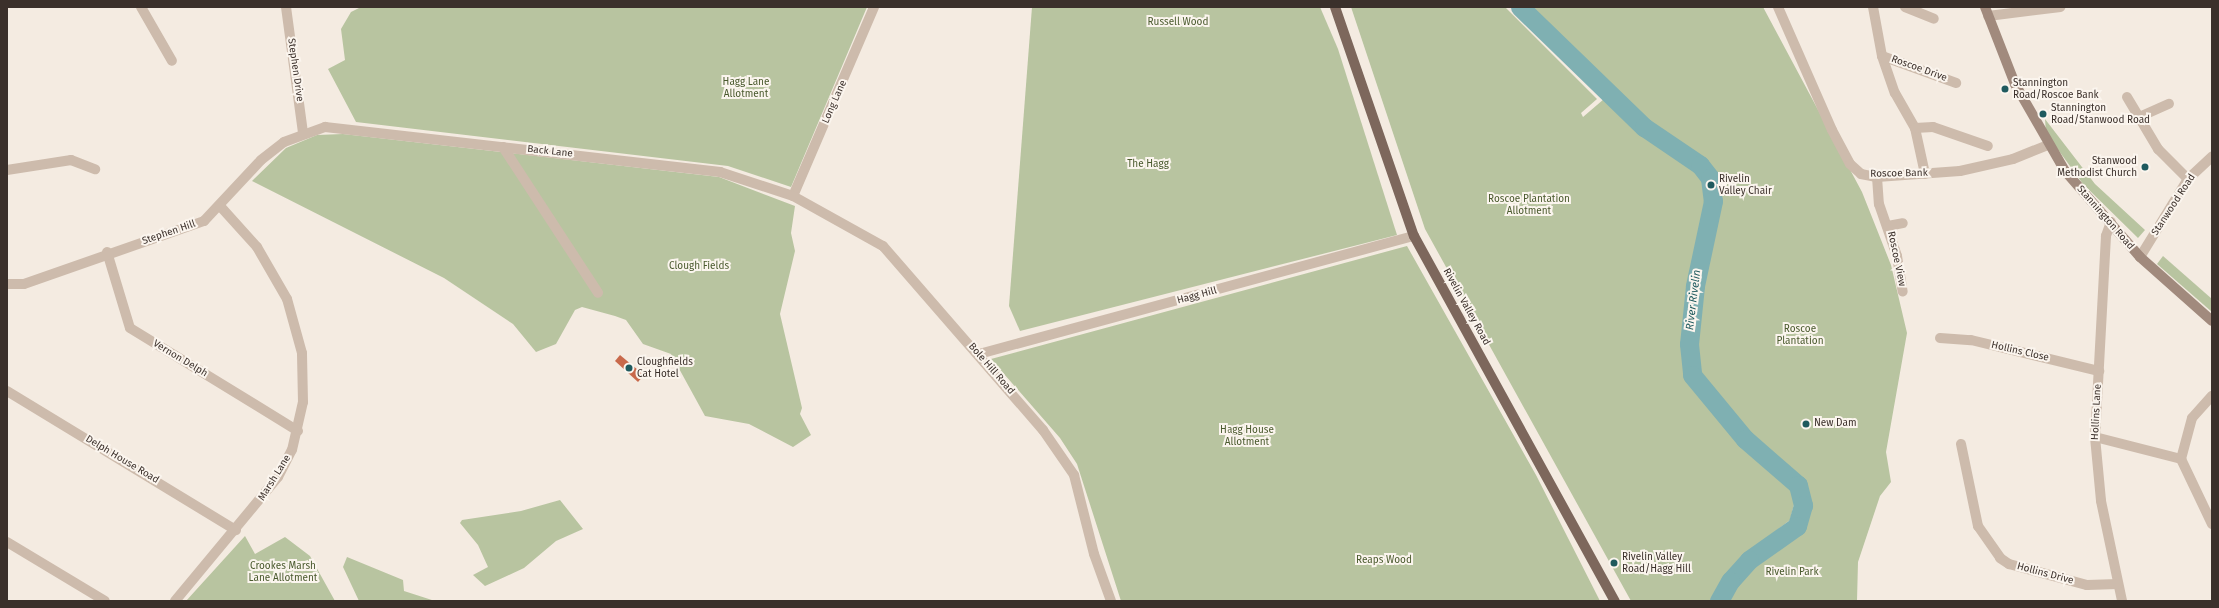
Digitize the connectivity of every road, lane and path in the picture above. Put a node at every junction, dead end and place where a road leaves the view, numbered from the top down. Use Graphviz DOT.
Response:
graph roads {
  1 [pos="141,7"];
  2 [pos="286,7"];
  3 [pos="874,7"];
  4 [pos="1335,7"];
  5 [pos="1778,7"];
  6 [pos="1873,7"];
  7 [pos="1905,7"];
  8 [pos="2060,7"];
  9 [pos="1986,12"];
  10 [pos="1934,18"];
  11 [pos="1882,56"];
  12 [pos="172,61"];
  13 [pos="1956,83"];
  14 [pos="2127,97"];
  15 [pos="2169,104"];
  16 [pos="2137,118"];
  17 [pos="1915,128"];
  18 [pos="303,132"];
  19 [pos="2048,145"];
  20 [pos="503,146"];
  21 [pos="1988,146"];
  22 [pos="2212,157"];
  23 [pos="7,170"];
  24 [pos="95,170"];
  25 [pos="1925,174"];
  26 [pos="1877,177"];
  27 [pos="2188,179"];
  28 [pos="793,196"];
  29 [pos="220,206"];
  30 [pos="2111,222"];
  31 [pos="1903,223"];
  32 [pos="1888,226"];
  33 [pos="1414,236"];
  34 [pos="107,252"];
  35 [pos="2140,257"];
  36 [pos="7,284"];
  37 [pos="1903,292"];
  38 [pos="598,293"];
  39 [pos="2212,321"];
  40 [pos="1940,338"];
  41 [pos="978,354"];
  42 [pos="2099,371"];
  43 [pos="7,391"];
  44 [pos="2212,396"];
  45 [pos="298,431"];
  46 [pos="2095,436"];
  47 [pos="1961,444"];
  48 [pos="2181,459"];
  49 [pos="2212,524"];
  50 [pos="236,530"];
  51 [pos="7,542"];
  52 [pos="2118,584"];
  53 [pos="104,601"];
  54 [pos="175,601"];
  55 [pos="1111,601"];
  56 [pos="1615,601"];
  57 [pos="2122,601"];
  1 -- 12 [label="street"];
  2 -- 18 [label="street, Stephen Drive"];
  3 -- 28 [label="street, Long Lane"];
  4 -- 33 [label="main road, Rivelin Valley Road"];
  5 -- 26 [label="street, Roscoe Bank"];
  6 -- 11 [label="street, Roscoe Drive"];
  7 -- 10 [label="street"];
  8 -- 9 [label="street"];
  9 -- 19 [label="main road, Stannington Road"];
  11 -- 13 [label="street, Roscoe Drive"];
  11 -- 17 [label="street, Roscoe Drive"];
  14 -- 16 [label="street"];
  15 -- 16 [label="street"];
  16 -- 27 [label="street"];
  17 -- 21 [label="street"];
  17 -- 25 [label="street, Roscoe Drive"];
  18 -- 20 [label="street, Back Lane"];
  18 -- 29 [label="street, Stephen Hill"];
  19 -- 25 [label="street, Roscoe Bank"];
  19 -- 30 [label="main road, Stannington Road"];
  20 -- 28 [label="street, Back Lane"];
  20 -- 38 [label="street"];
  22 -- 27 [label="street, Stanwood Road"];
  23 -- 24 [label="street"];
  25 -- 26 [label="street, Roscoe Bank"];
  26 -- 32 [label="street, Roscoe View"];
  27 -- 35 [label="street, Stanwood Road"];
  28 -- 41 [label="street, Bole Hill Road"];
  29 -- 34 [label="street, Stephen Hill"];
  29 -- 45 [label="street, Marsh Lane"];
  30 -- 35 [label="main road, Stannington Road"];
  30 -- 42 [label="street, Hollins Lane"];
  31 -- 32 [label="street, Roscoe View"];
  32 -- 37 [label="street, Roscoe View"];
  33 -- 41 [label="street, Hagg Hill"];
  33 -- 56 [label="main road, Rivelin Valley Road"];
  34 -- 36 [label="street, Stephen Hill"];
  34 -- 45 [label="street, Vernon Delph"];
  35 -- 39 [label="main road, Stannington Road"];
  40 -- 42 [label="street, Hollins Close"];
  41 -- 55 [label="street, Bole Hill Road"];
  42 -- 46 [label="street, Hollins Lane"];
  43 -- 50 [label="street, Delph House Road"];
  44 -- 48 [label="street"];
  45 -- 50 [label="street, Marsh Lane"];
  46 -- 48 [label="street"];
  46 -- 52 [label="street, Hollins Lane"];
  47 -- 52 [label="street, Hollins Drive"];
  48 -- 49 [label="street"];
  50 -- 54 [label="street, Marsh Lane"];
  51 -- 53 [label="street"];
  52 -- 57 [label="street, Hollins Lane"];
}
